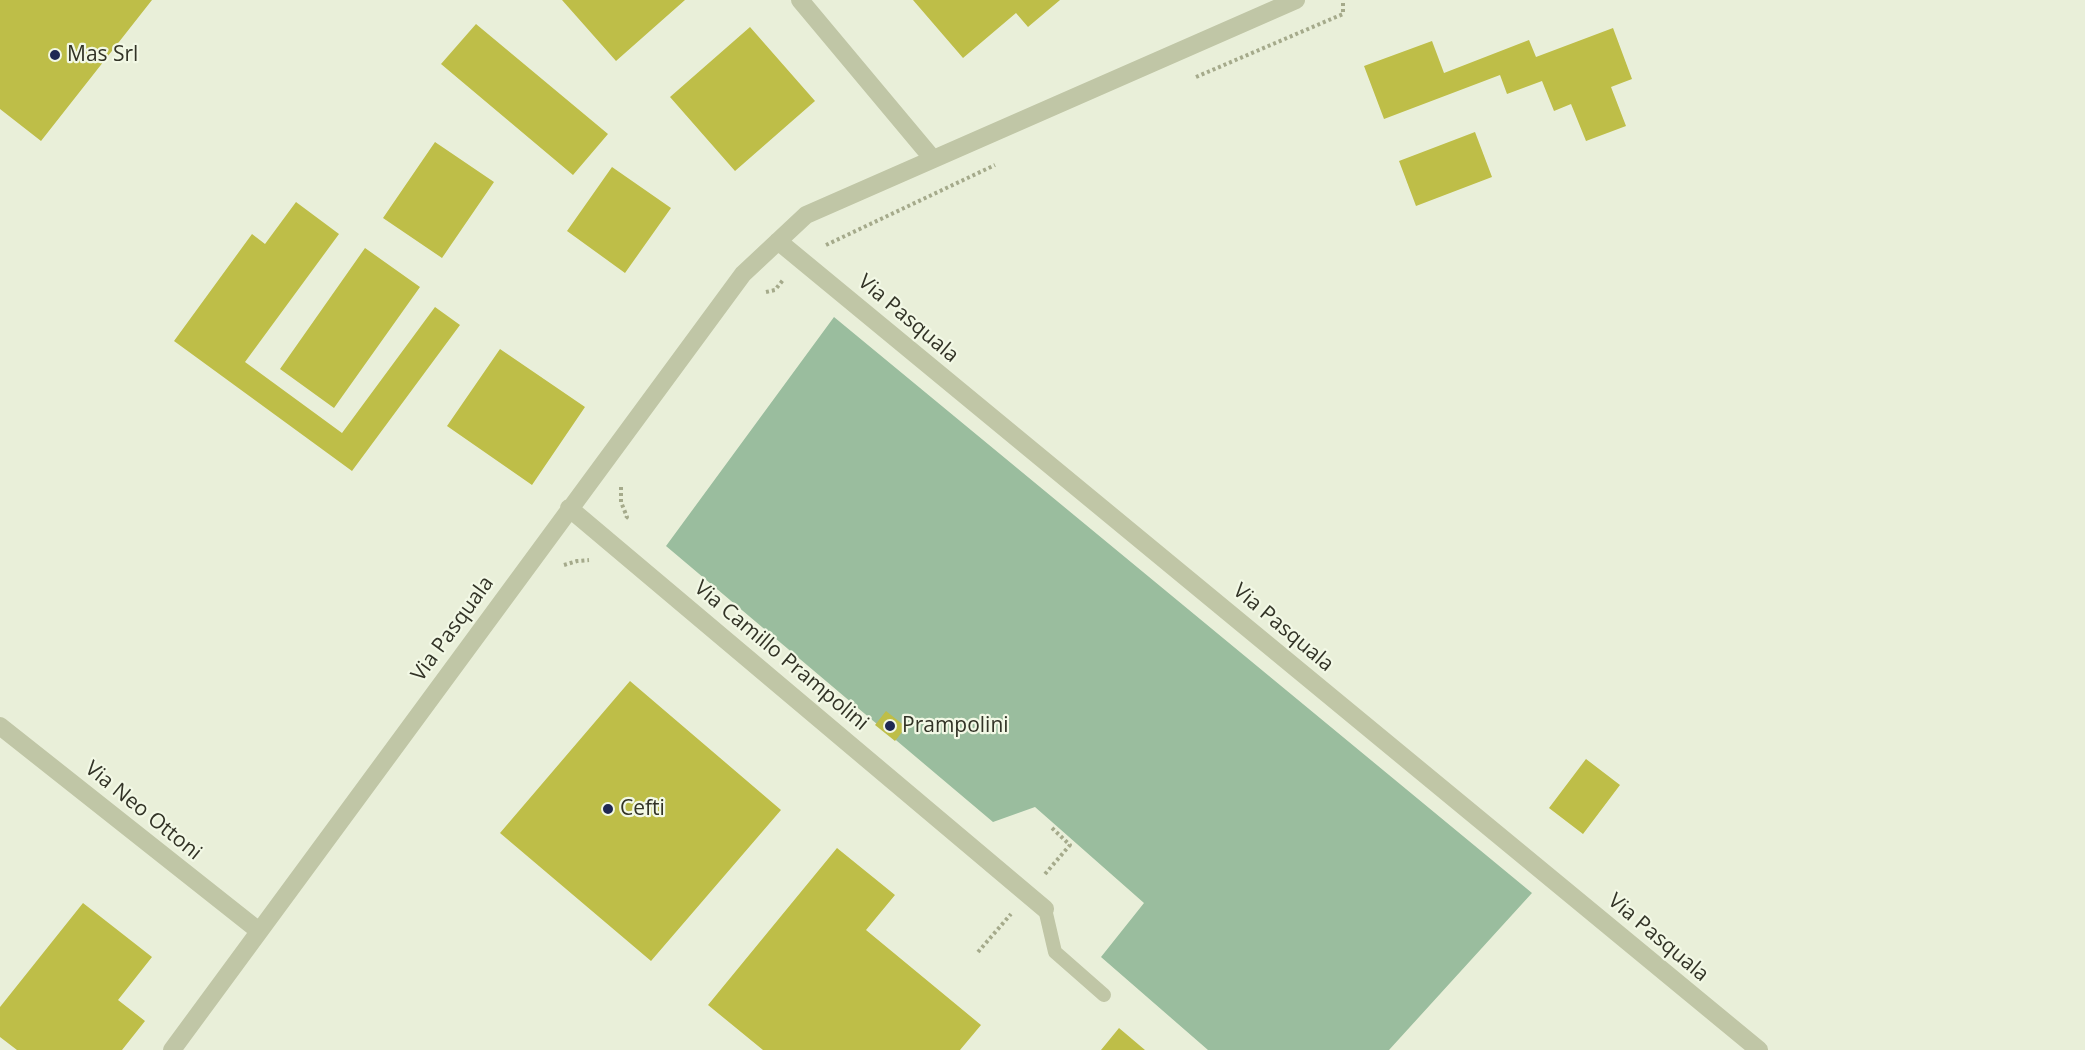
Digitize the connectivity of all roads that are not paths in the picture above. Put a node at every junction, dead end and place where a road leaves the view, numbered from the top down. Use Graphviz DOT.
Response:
graph roads {
  1 [pos="800,0"];
  2 [pos="1296,0"];
  3 [pos="933,159"];
  4 [pos="778,241"];
  5 [pos="569,508"];
  6 [pos="0,726"];
  7 [pos="1045,909"];
  8 [pos="259,932"];
  9 [pos="1104,995"];
  10 [pos="172,1050"];
  11 [pos="1759,1050"];
  1 -- 3 [label="street"];
  2 -- 3 [label="street, Via Pasquala"];
  3 -- 4 [label="street, Via Pasquala"];
  4 -- 5 [label="street, Via Pasquala"];
  4 -- 11 [label="street, Via Pasquala"];
  5 -- 7 [label="street, Via Camillo Prampolini"];
  5 -- 8 [label="street, Via Pasquala"];
  6 -- 8 [label="street, Via Neo Ottoni"];
  7 -- 9 [label="lane"];
  8 -- 10 [label="street, Via Pasquala"];
}
